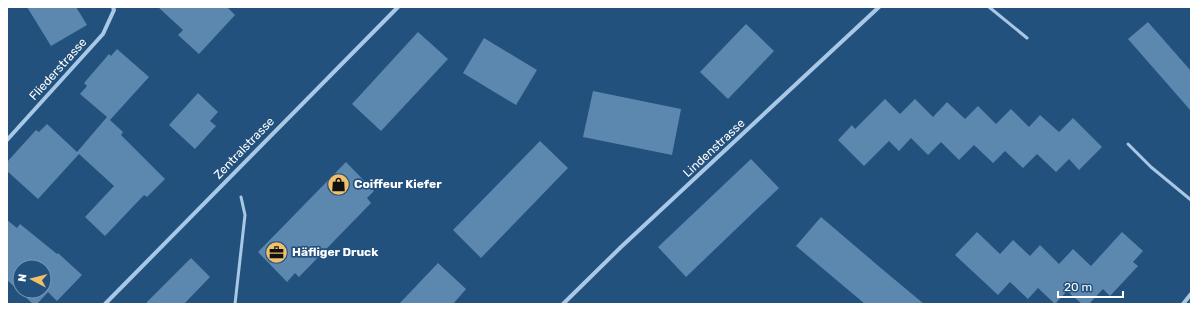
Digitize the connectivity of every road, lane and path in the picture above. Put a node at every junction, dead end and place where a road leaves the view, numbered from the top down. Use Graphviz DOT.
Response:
graph roads {
  1 [pos="113,7"];
  2 [pos="398,7"];
  3 [pos="879,7"];
  4 [pos="989,7"];
  5 [pos="1027,38"];
  6 [pos="7,140"];
  7 [pos="1128,144"];
  8 [pos="241,197"];
  9 [pos="1191,200"];
  10 [pos="1191,294"];
  11 [pos="106,304"];
  12 [pos="235,304"];
  13 [pos="564,304"];
  14 [pos="1183,304"];
  1 -- 6 [label="street, Fliederstrasse"];
  2 -- 11 [label="street, Zentralstrasse"];
  3 -- 13 [label="street, Lindenstrasse"];
  4 -- 5 [label="lane"];
  7 -- 9 [label="lane"];
  8 -- 12 [label="lane"];
  10 -- 14 [label="street"];
}
